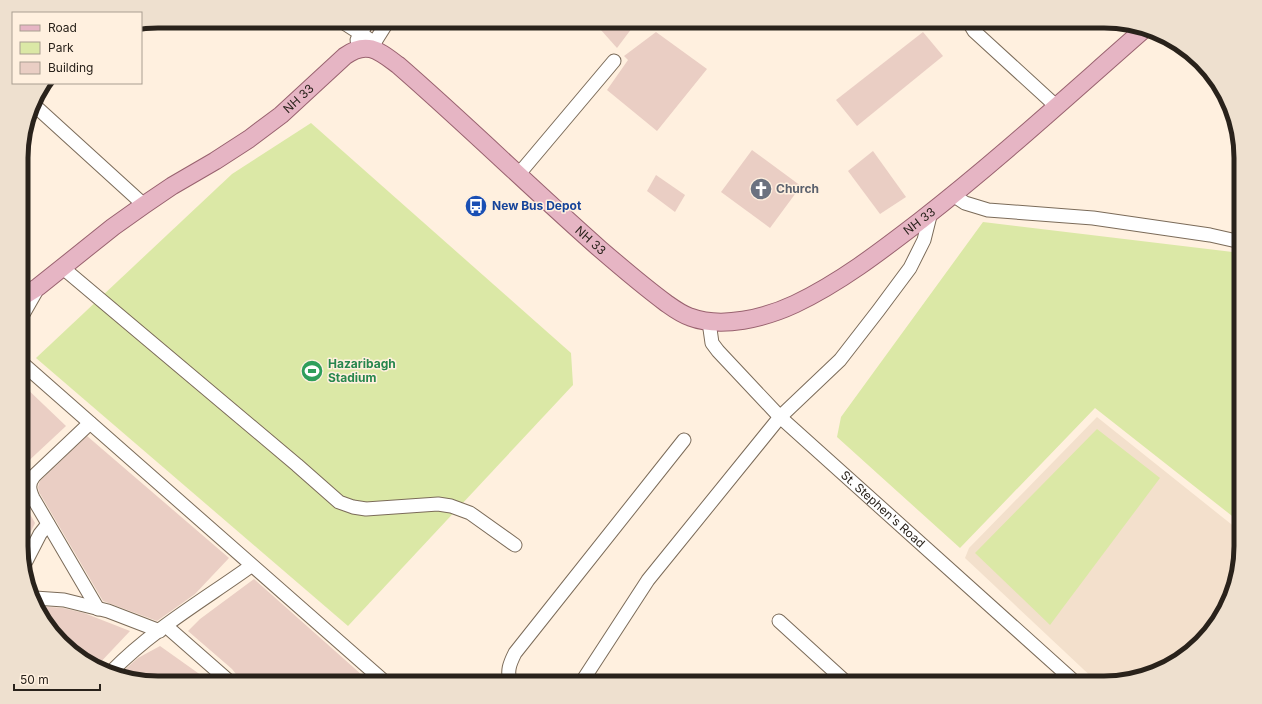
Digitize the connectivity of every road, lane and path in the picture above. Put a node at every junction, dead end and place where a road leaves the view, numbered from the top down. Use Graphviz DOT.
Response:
graph roads {
  1 [pos="351,28"];
  2 [pos="364,28"];
  3 [pos="384,28"];
  4 [pos="973,28"];
  5 [pos="1140,33"];
  6 [pos="360,34"];
  7 [pos="373,45"];
  8 [pos="352,51"];
  9 [pos="614,62"];
  10 [pos="1056,106"];
  11 [pos="38,108"];
  12 [pos="518,175"];
  13 [pos="953,195"];
  14 [pos="144,205"];
  15 [pos="931,212"];
  16 [pos="1234,240"];
  17 [pos="62,268"];
  18 [pos="38,287"];
  19 [pos="28,293"];
  20 [pos="28,305"];
  21 [pos="709,322"];
  22 [pos="28,368"];
  23 [pos="780,418"];
  24 [pos="90,423"];
  25 [pos="684,440"];
  26 [pos="48,524"];
  27 [pos="515,545"];
  28 [pos="29,556"];
  29 [pos="251,566"];
  30 [pos="39,598"];
  31 [pos="98,609"];
  32 [pos="779,621"];
  33 [pos="163,628"];
  34 [pos="115,668"];
  35 [pos="222,676"];
  36 [pos="378,676"];
  37 [pos="509,676"];
  38 [pos="586,676"];
  39 [pos="839,676"];
  40 [pos="1068,676"];
  1 -- 6 [label="street"];
  2 -- 6 [label="street"];
  3 -- 7 [label="street"];
  4 -- 10 [label="street"];
  5 -- 10 [label="main road, NH 33"];
  6 -- 7 [label="street"];
  6 -- 8 [label="street"];
  7 -- 8 [label="main road, NH 33"];
  7 -- 12 [label="main road, NH 33"];
  8 -- 14 [label="main road, NH 33"];
  9 -- 12 [label="street"];
  10 -- 13 [label="main road, NH 33"];
  11 -- 14 [label="street"];
  12 -- 21 [label="main road, NH 33"];
  13 -- 15 [label="main road, NH 33"];
  13 -- 16 [label="street"];
  14 -- 17 [label="main road, NH 33"];
  15 -- 21 [label="main road, NH 33"];
  15 -- 23 [label="street"];
  17 -- 18 [label="main road, NH 33"];
  17 -- 27 [label="street"];
  18 -- 19 [label="main road, NH 33"];
  18 -- 20 [label="street"];
  21 -- 23 [label="street, St. Stephen's Road"];
  22 -- 24 [label="street"];
  23 -- 38 [label="street"];
  23 -- 40 [label="street, St. Stephen's Road"];
  24 -- 26 [label="street"];
  24 -- 29 [label="street"];
  25 -- 37 [label="street"];
  26 -- 28 [label="street"];
  26 -- 31 [label="street"];
  29 -- 33 [label="street"];
  29 -- 36 [label="street"];
  30 -- 31 [label="street"];
  31 -- 33 [label="street"];
  32 -- 39 [label="street"];
  33 -- 34 [label="street"];
  33 -- 35 [label="street"];
}
